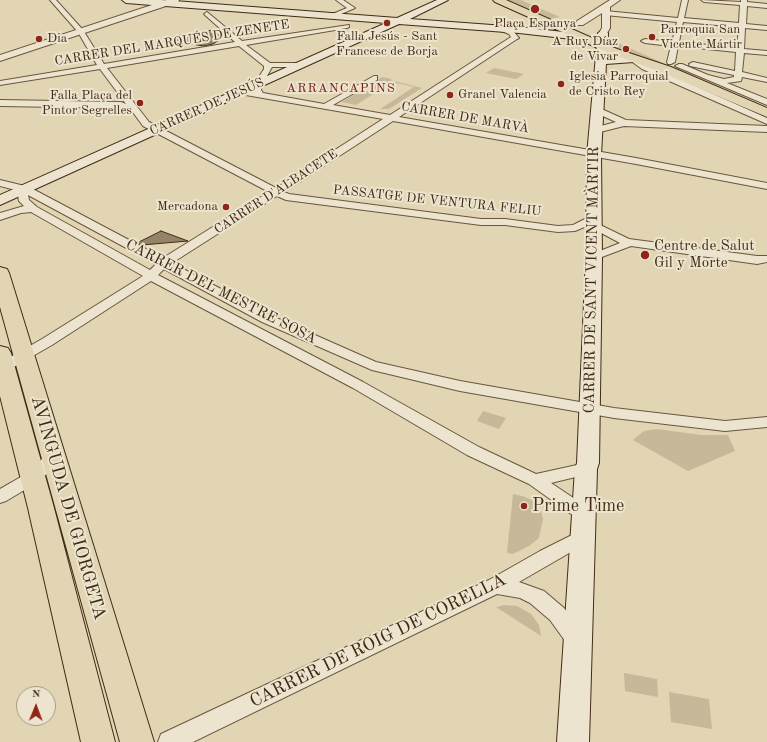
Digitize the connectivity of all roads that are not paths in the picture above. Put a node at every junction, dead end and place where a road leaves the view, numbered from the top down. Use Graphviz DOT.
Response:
graph roads {
  1 [pos="53,0"];
  2 [pos="126,0"];
  3 [pos="175,0"];
  4 [pos="339,0"];
  5 [pos="444,0"];
  6 [pos="498,0"];
  7 [pos="616,0"];
  8 [pos="685,0"];
  9 [pos="704,0"];
  10 [pos="744,2"];
  11 [pos="166,3"];
  12 [pos="767,6"];
  13 [pos="207,7"];
  14 [pos="603,11"];
  15 [pos="413,13"];
  16 [pos="332,16"];
  17 [pos="397,21"];
  18 [pos="575,21"];
  19 [pos="681,21"];
  20 [pos="428,23"];
  21 [pos="742,26"];
  22 [pos="559,27"];
  23 [pos="767,28"];
  24 [pos="501,29"];
  25 [pos="519,30"];
  26 [pos="81,31"];
  27 [pos="355,31"];
  28 [pos="608,35"];
  29 [pos="581,37"];
  30 [pos="241,44"];
  31 [pos="675,44"];
  32 [pos="601,46"];
  33 [pos="638,49"];
  34 [pos="741,50"];
  35 [pos="767,53"];
  36 [pos="0,58"];
  37 [pos="600,63"];
  38 [pos="268,64"];
  39 [pos="302,65"];
  40 [pos="102,66"];
  41 [pos="680,66"];
  42 [pos="740,74"];
  43 [pos="709,77"];
  44 [pos="374,78"];
  45 [pos="767,80"];
  46 [pos="0,83"];
  47 [pos="259,90"];
  48 [pos="767,102"];
  49 [pos="0,103"];
  50 [pos="326,106"];
  51 [pos="767,108"];
  52 [pos="135,109"];
  53 [pos="597,110"];
  54 [pos="767,113"];
  55 [pos="390,118"];
  56 [pos="767,121"];
  57 [pos="624,123"];
  58 [pos="158,129"];
  59 [pos="767,129"];
  60 [pos="596,130"];
  61 [pos="594,154"];
  62 [pos="0,183"];
  63 [pos="767,186"];
  64 [pos="25,189"];
  65 [pos="277,192"];
  66 [pos="0,201"];
  67 [pos="33,209"];
  68 [pos="0,217"];
  69 [pos="593,221"];
  70 [pos="626,242"];
  71 [pos="594,256"];
  72 [pos="767,259"];
  73 [pos="162,264"];
  74 [pos="0,273"];
  75 [pos="151,276"];
  76 [pos="336,350"];
  77 [pos="24,356"];
  78 [pos="363,362"];
  79 [pos="1,363"];
  80 [pos="320,365"];
  81 [pos="346,378"];
  82 [pos="590,409"];
  83 [pos="767,422"];
  84 [pos="52,455"];
  85 [pos="586,469"];
  86 [pos="32,478"];
  87 [pos="535,480"];
  88 [pos="0,497"];
  89 [pos="581,519"];
  90 [pos="496,586"];
  91 [pos="578,645"];
  92 [pos="98,742"];
  93 [pos="137,742"];
  94 [pos="169,742"];
  95 [pos="573,742"];
  1 -- 26 [label="street, PASSATGE DE VENTURA FELIU"];
  2 -- 11 [label="main road"];
  3 -- 11 [label="street"];
  4 -- 16 [label="street"];
  5 -- 15 [label="main road, CARRER DE JESÚS"];
  6 -- 22 [label="main road"];
  7 -- 14 [label="street"];
  8 -- 19 [label="street"];
  9 -- 10 [label="street"];
  10 -- 12 [label="street"];
  10 -- 21 [label="street"];
  11 -- 13 [label="main road"];
  11 -- 26 [label="street"];
  13 -- 16 [label="main road"];
  13 -- 30 [label="street"];
  14 -- 18 [label="street"];
  14 -- 19 [label="street"];
  14 -- 28 [label="street"];
  15 -- 17 [label="main road, CARRER DE JESÚS"];
  15 -- 20 [label="main road"];
  16 -- 17 [label="main road"];
  16 -- 27 [label="street"];
  17 -- 20 [label="main road"];
  17 -- 27 [label="main road, CARRER DE JESÚS"];
  18 -- 22 [label="main road"];
  18 -- 28 [label="main road"];
  19 -- 21 [label="street"];
  19 -- 31 [label="street"];
  20 -- 24 [label="main road"];
  21 -- 23 [label="street"];
  21 -- 34 [label="street"];
  22 -- 25 [label="main road"];
  22 -- 29 [label="main road"];
  24 -- 25 [label="main road"];
  24 -- 55 [label="street, CARRER D'ALBACETE"];
  25 -- 29 [label="main road"];
  26 -- 36 [label="street"];
  26 -- 40 [label="street, PASSATGE DE VENTURA FELIU"];
  27 -- 30 [label="street, CARRER DEL MARQUÉS DE ZENETE"];
  27 -- 39 [label="main road, CARRER DE JESÚS"];
  28 -- 32 [label="main road, CARRER DE SANT VICENT MÀRTIR"];
  29 -- 32 [label="main road"];
  30 -- 38 [label="street"];
  30 -- 40 [label="street, CARRER DEL MARQUÉS DE ZENETE"];
  31 -- 33 [label="street"];
  31 -- 34 [label="street"];
  31 -- 41 [label="street"];
  32 -- 33 [label="main road"];
  32 -- 37 [label="main road, CARRER DE SANT VICENT MÀRTIR"];
  33 -- 37 [label="main road"];
  33 -- 41 [label="main road"];
  33 -- 54 [label="main road"];
  33 -- 56 [label="street"];
  34 -- 35 [label="street"];
  34 -- 42 [label="street"];
  37 -- 53 [label="main road, CARRER DE SANT VICENT MÀRTIR"];
  38 -- 39 [label="street"];
  38 -- 47 [label="street"];
  39 -- 47 [label="main road, CARRER DE JESÚS"];
  40 -- 46 [label="street, CARRER DEL MARQUÉS DE ZENETE"];
  40 -- 52 [label="street, PASSATGE DE VENTURA FELIU"];
  41 -- 42 [label="street"];
  41 -- 43 [label="street"];
  41 -- 51 [label="main road"];
  42 -- 43 [label="street"];
  42 -- 45 [label="street"];
  43 -- 48 [label="street"];
  44 -- 50 [label="street"];
  47 -- 50 [label="street, CARRER DE MARVÀ"];
  47 -- 58 [label="main road, CARRER DE JESÚS"];
  49 -- 52 [label="street"];
  50 -- 55 [label="street, CARRER DE MARVÀ"];
  52 -- 58 [label="street, PASSATGE DE VENTURA FELIU"];
  53 -- 57 [label="street"];
  53 -- 60 [label="main road, CARRER DE SANT VICENT MÀRTIR"];
  55 -- 61 [label="street, CARRER DE MARVÀ"];
  55 -- 65 [label="street, CARRER D'ALBACETE"];
  57 -- 59 [label="street"];
  57 -- 60 [label="street"];
  58 -- 64 [label="main road, CARRER DE JESÚS"];
  58 -- 65 [label="street, PASSATGE DE VENTURA FELIU"];
  60 -- 61 [label="main road, CARRER DE SANT VICENT MÀRTIR"];
  61 -- 63 [label="street, CARRER DE MARVÀ"];
  61 -- 69 [label="main road, CARRER DE SANT VICENT MÀRTIR"];
  62 -- 64 [label="street, CARRER DEL MESTRE SOSA"];
  64 -- 66 [label="main road, CARRER DE JESÚS"];
  64 -- 67 [label="street, CARRER DEL MESTRE SOSA"];
  64 -- 73 [label="street, CARRER DEL MESTRE SOSA"];
  65 -- 69 [label="street, PASSATGE DE VENTURA FELIU"];
  65 -- 73 [label="street, CARRER D'ALBACETE"];
  67 -- 68 [label="street"];
  67 -- 75 [label="street, CARRER DEL MESTRE SOSA"];
  69 -- 70 [label="street"];
  69 -- 71 [label="main road, CARRER DE SANT VICENT MÀRTIR"];
  70 -- 71 [label="street"];
  70 -- 72 [label="street"];
  71 -- 82 [label="main road, CARRER DE SANT VICENT MÀRTIR"];
  73 -- 75 [label="street, CARRER D'ALBACETE"];
  73 -- 76 [label="street, CARRER DEL MESTRE SOSA"];
  74 -- 77 [label="main road, AVINGUDA DE GIORGETA"];
  75 -- 77 [label="street, CARRER D'ALBACETE"];
  75 -- 80 [label="street, CARRER DEL MESTRE SOSA"];
  76 -- 78 [label="street, CARRER DEL MESTRE SOSA"];
  76 -- 80 [label="street"];
  77 -- 79 [label="street, CARRER D'ALBACETE"];
  77 -- 84 [label="main road, AVINGUDA DE GIORGETA"];
  78 -- 81 [label="street"];
  78 -- 82 [label="street, CARRER DEL MESTRE SOSA"];
  79 -- 86 [label="main road, AVINGUDA DE GIORGETA"];
  80 -- 81 [label="street, CARRER DEL MESTRE SOSA"];
  81 -- 87 [label="street, CARRER DEL MESTRE SOSA"];
  82 -- 83 [label="street, CARRER DEL MESTRE SOSA"];
  82 -- 85 [label="main road, CARRER DE SANT VICENT MÀRTIR"];
  84 -- 86 [label="street"];
  84 -- 93 [label="main road, AVINGUDA DE GIORGETA"];
  85 -- 87 [label="street"];
  85 -- 89 [label="main road, CARRER DE SANT VICENT MÀRTIR"];
  86 -- 88 [label="street"];
  86 -- 92 [label="main road, AVINGUDA DE GIORGETA"];
  87 -- 89 [label="street, CARRER DEL MESTRE SOSA"];
  89 -- 90 [label="street, CARRER DE ROIG DE CORELLA"];
  89 -- 91 [label="main road, CARRER DE SANT VICENT MÀRTIR"];
  90 -- 91 [label="street"];
  90 -- 94 [label="street, CARRER DE ROIG DE CORELLA"];
  91 -- 95 [label="main road, CARRER DE SANT VICENT MÀRTIR"];
}
